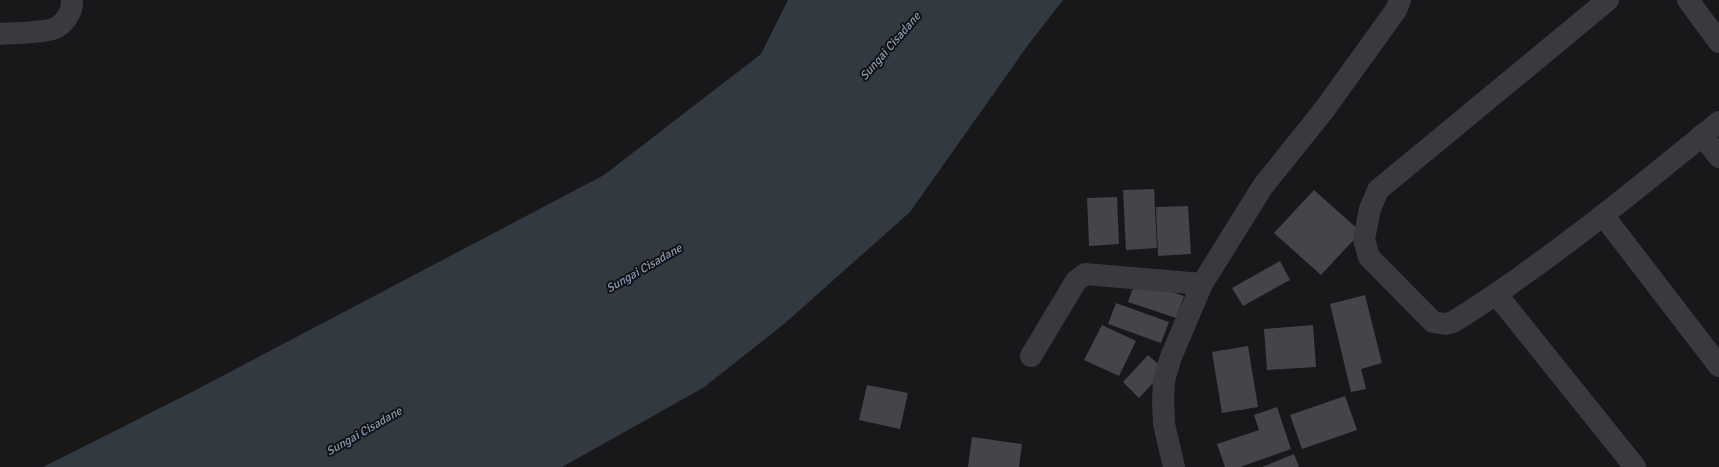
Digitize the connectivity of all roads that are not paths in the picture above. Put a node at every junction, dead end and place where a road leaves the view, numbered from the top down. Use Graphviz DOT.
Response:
graph roads {
  1 [pos="72,0"];
  2 [pos="1400,0"];
  3 [pos="1608,0"];
  4 [pos="1688,0"];
  5 [pos="0,34"];
  6 [pos="1719,42"];
  7 [pos="1719,122"];
  8 [pos="1702,135"];
  9 [pos="1719,157"];
  10 [pos="1603,215"];
  11 [pos="1202,284"];
  12 [pos="1497,295"];
  13 [pos="1031,356"];
  14 [pos="1719,366"];
  15 [pos="1174,467"];
  16 [pos="1635,467"];
  1 -- 5 [label="street"];
  2 -- 11 [label="street"];
  3 -- 12 [label="street"];
  4 -- 6 [label="street"];
  7 -- 8 [label="street"];
  8 -- 9 [label="street"];
  8 -- 10 [label="street"];
  10 -- 12 [label="street"];
  10 -- 14 [label="street"];
  11 -- 13 [label="street"];
  11 -- 15 [label="street"];
  12 -- 16 [label="street"];
}
